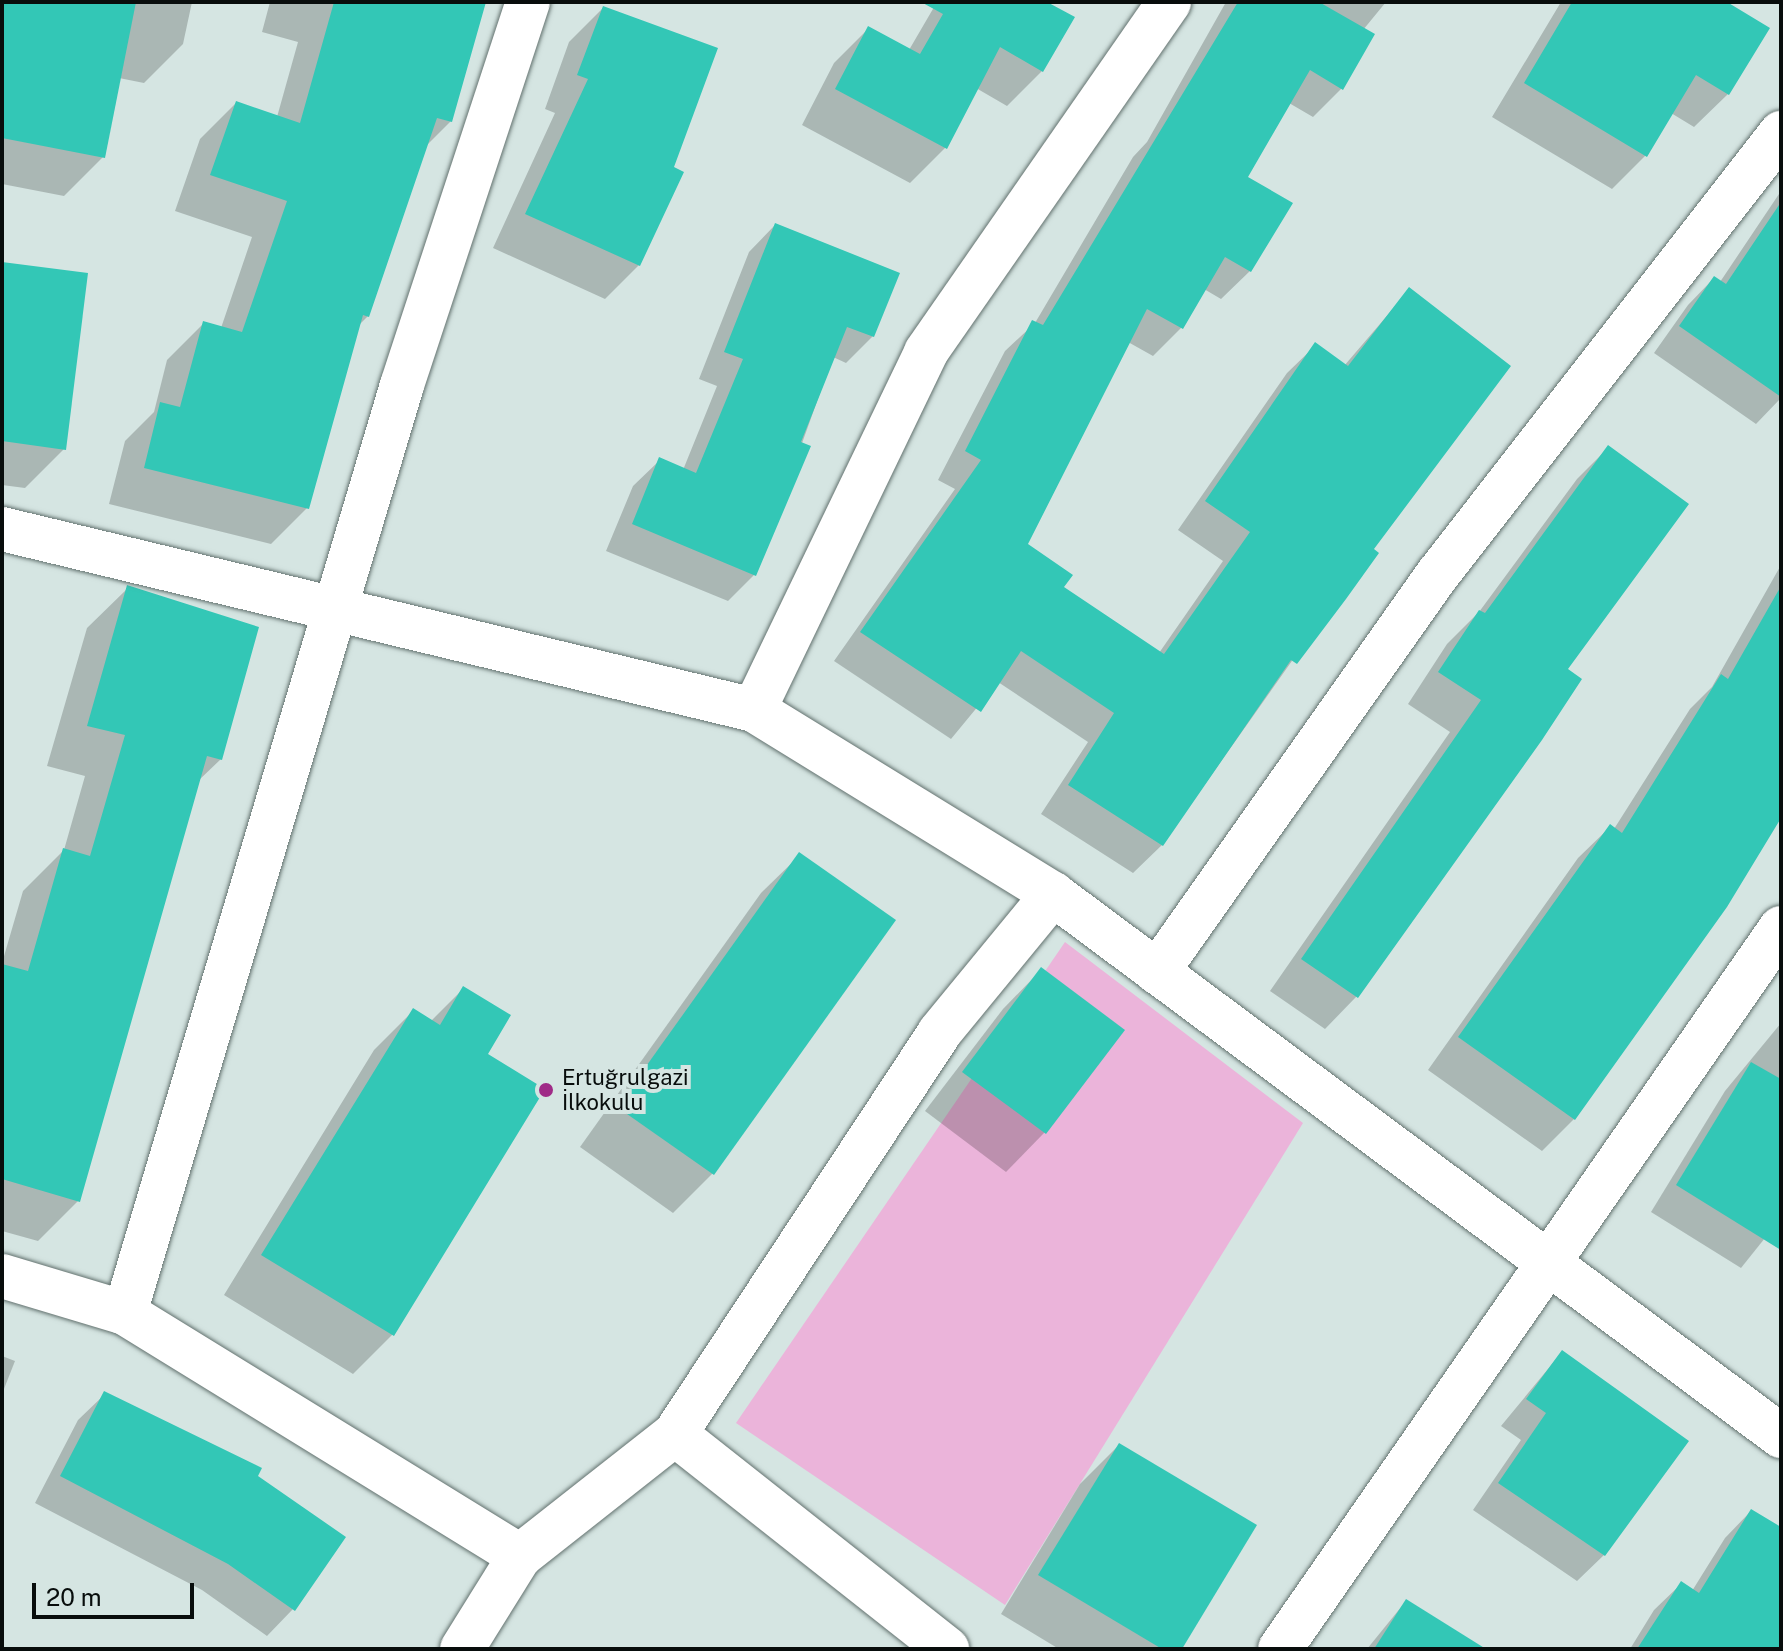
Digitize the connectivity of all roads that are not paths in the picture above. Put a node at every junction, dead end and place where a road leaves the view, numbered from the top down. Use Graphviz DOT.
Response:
graph roads {
  1 [pos="528,2"];
  2 [pos="1169,2"];
  3 [pos="1781,133"];
  4 [pos="2,529"];
  5 [pos="335,608"];
  6 [pos="754,710"];
  7 [pos="1053,894"];
  8 [pos="1781,928"];
  9 [pos="1157,972"];
  10 [pos="1547,1262"];
  11 [pos="2,1276"];
  12 [pos="125,1313"];
  13 [pos="675,1434"];
  14 [pos="1781,1436"];
  15 [pos="520,1556"];
  16 [pos="462,1649"];
  17 [pos="947,1649"];
  18 [pos="1280,1649"];
  1 -- 5 [label="street"];
  2 -- 6 [label="street"];
  3 -- 9 [label="street"];
  4 -- 5 [label="street"];
  5 -- 6 [label="street"];
  5 -- 12 [label="street"];
  6 -- 7 [label="street"];
  7 -- 9 [label="street"];
  7 -- 13 [label="street"];
  8 -- 10 [label="street"];
  9 -- 10 [label="street"];
  10 -- 14 [label="street"];
  10 -- 18 [label="street"];
  11 -- 12 [label="street"];
  12 -- 15 [label="street"];
  13 -- 15 [label="street"];
  13 -- 17 [label="street"];
  15 -- 16 [label="street"];
}
